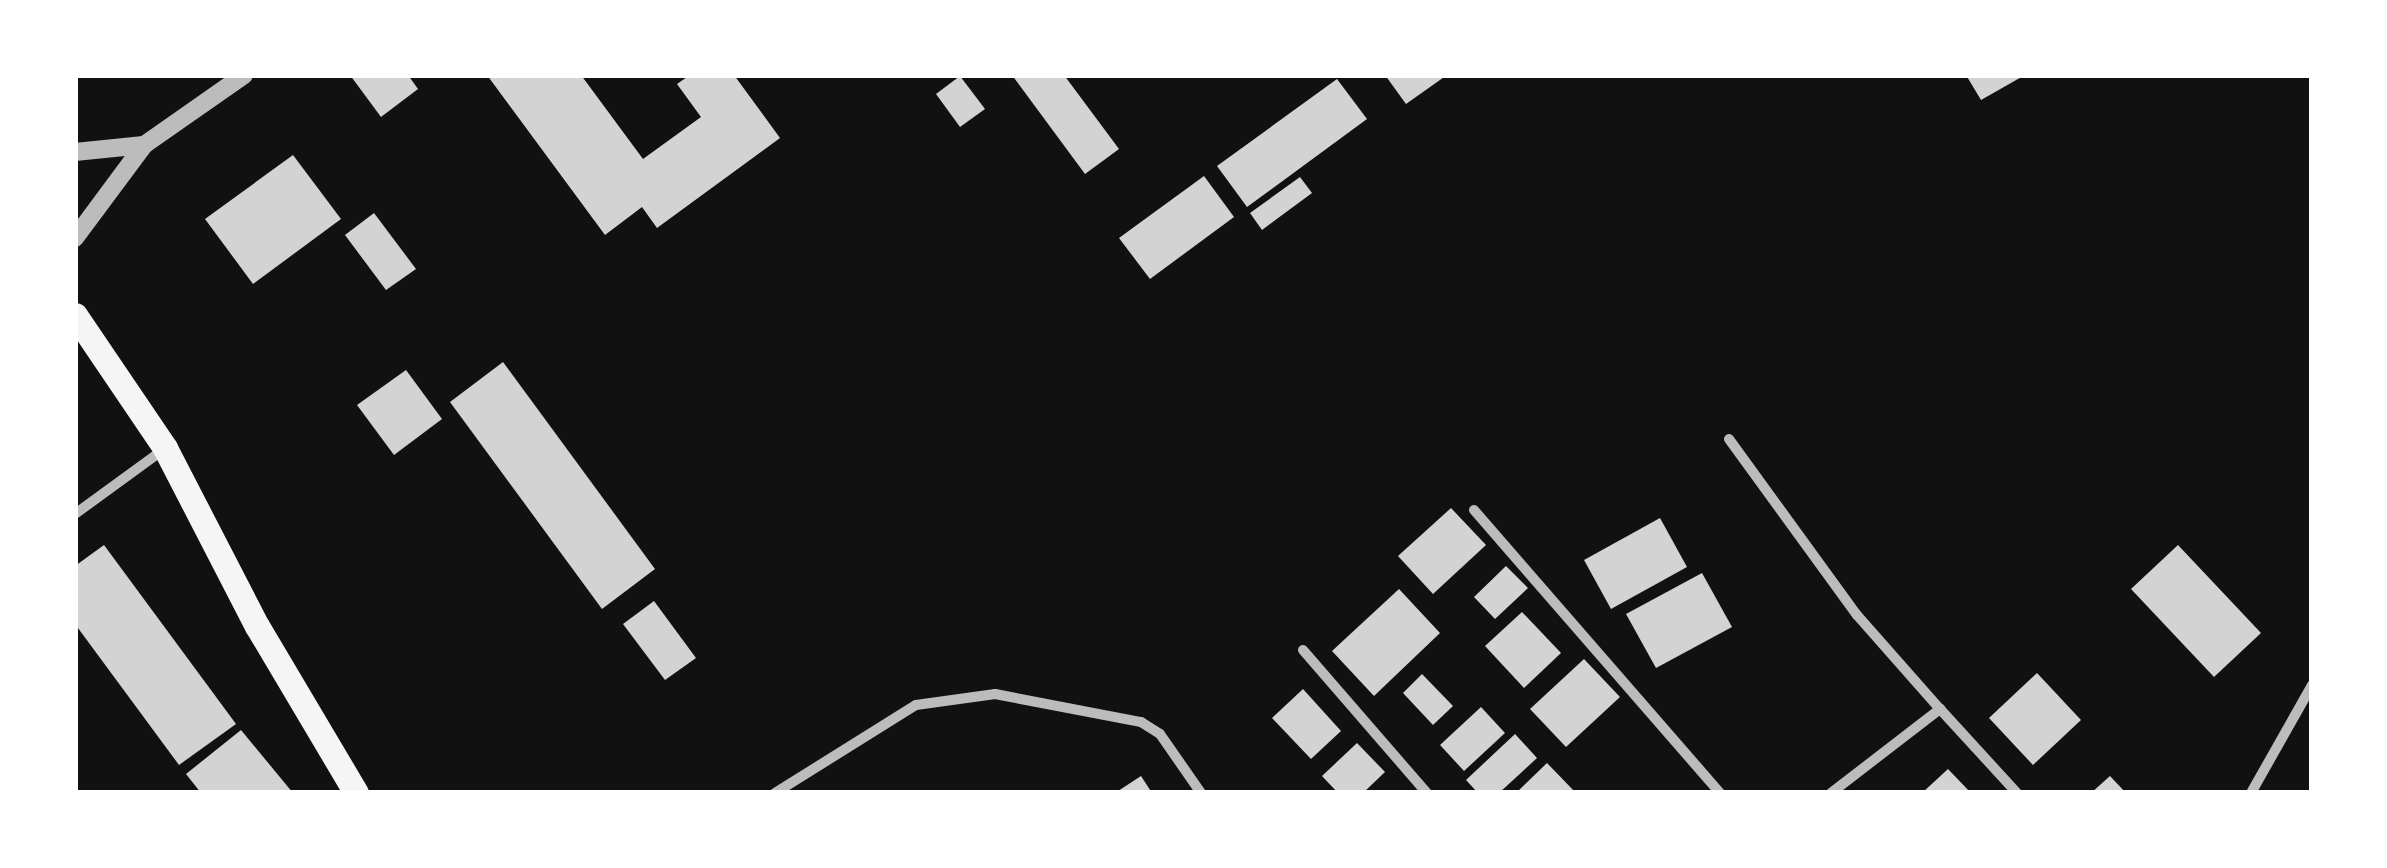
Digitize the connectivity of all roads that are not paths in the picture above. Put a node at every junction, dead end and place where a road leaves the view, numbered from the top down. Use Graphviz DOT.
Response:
graph roads {
  1 [pos="244,75"];
  2 [pos="144,146"];
  3 [pos="75,152"];
  4 [pos="75,238"];
  5 [pos="75,315"];
  6 [pos="1728,438"];
  7 [pos="164,448"];
  8 [pos="1474,510"];
  9 [pos="75,514"];
  10 [pos="1304,650"];
  11 [pos="2312,685"];
  12 [pos="1940,708"];
  13 [pos="356,793"];
  14 [pos="775,793"];
  15 [pos="1201,793"];
  16 [pos="1426,793"];
  17 [pos="1720,793"];
  18 [pos="1831,793"];
  19 [pos="2017,793"];
  20 [pos="2251,793"];
  1 -- 2 [label="street"];
  2 -- 3 [label="street"];
  2 -- 4 [label="street"];
  5 -- 7 [label="main road"];
  6 -- 12 [label="street"];
  7 -- 9 [label="street"];
  7 -- 13 [label="main road"];
  8 -- 17 [label="street"];
  10 -- 16 [label="street"];
  11 -- 20 [label="street"];
  12 -- 18 [label="street"];
  12 -- 19 [label="street"];
  14 -- 15 [label="street"];
}
